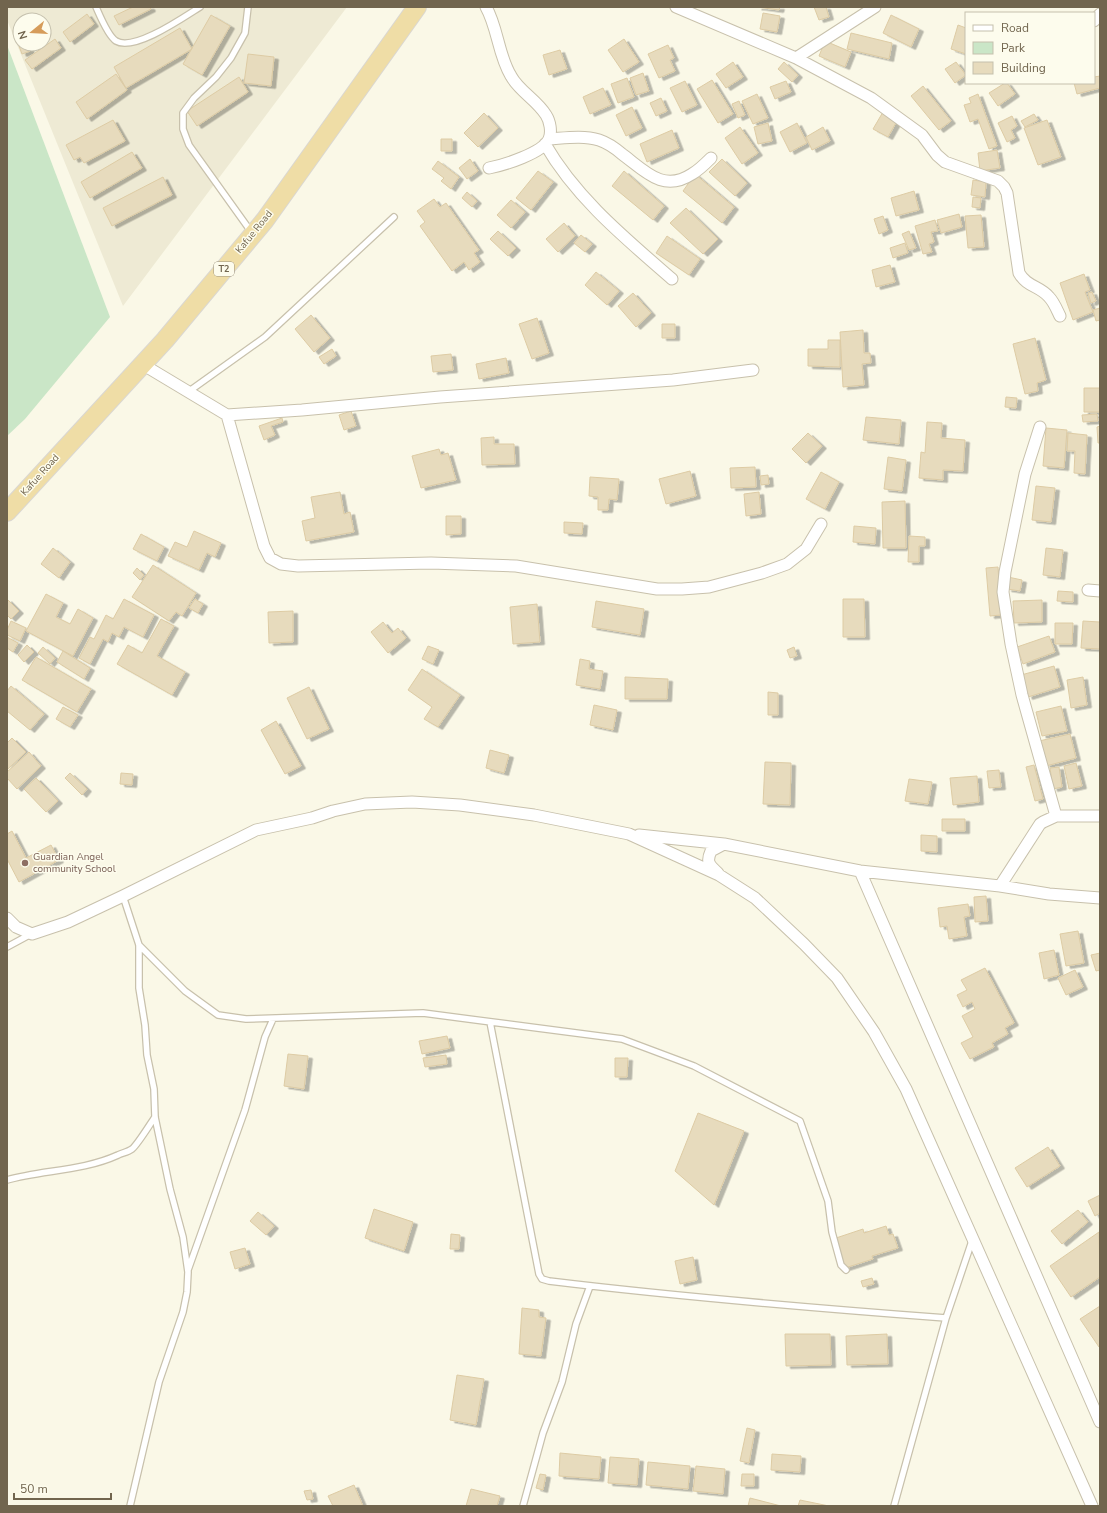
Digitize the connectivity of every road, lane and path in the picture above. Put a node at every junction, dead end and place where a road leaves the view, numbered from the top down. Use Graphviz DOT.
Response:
graph roads {
  1 [pos="96,7"];
  2 [pos="200,7"];
  3 [pos="248,7"];
  4 [pos="416,7"];
  5 [pos="486,7"];
  6 [pos="676,7"];
  7 [pos="875,7"];
  8 [pos="796,58"];
  9 [pos="547,141"];
  10 [pos="711,158"];
  11 [pos="490,168"];
  12 [pos="394,217"];
  13 [pos="253,235"];
  14 [pos="672,280"];
  15 [pos="1060,316"];
  16 [pos="142,364"];
  17 [pos="753,370"];
  18 [pos="188,392"];
  19 [pos="227,415"];
  20 [pos="1040,427"];
  21 [pos="7,512"];
  22 [pos="821,524"];
  23 [pos="1088,590"];
  24 [pos="1100,591"];
  25 [pos="1056,816"];
  26 [pos="1100,816"];
  27 [pos="629,834"];
  28 [pos="724,844"];
  29 [pos="860,871"];
  30 [pos="719,875"];
  31 [pos="1000,886"];
  32 [pos="123,896"];
  33 [pos="1100,898"];
  34 [pos="7,918"];
  35 [pos="32,934"];
  36 [pos="139,945"];
  37 [pos="7,947"];
  38 [pos="273,1019"];
  39 [pos="490,1022"];
  40 [pos="155,1117"];
  41 [pos="7,1180"];
  42 [pos="973,1239"];
  43 [pos="846,1270"];
  44 [pos="188,1272"];
  45 [pos="590,1286"];
  46 [pos="946,1318"];
  47 [pos="1100,1422"];
  48 [pos="130,1506"];
  49 [pos="523,1506"];
  50 [pos="894,1506"];
  51 [pos="1092,1506"];
  1 -- 2 [label="lane"];
  3 -- 13 [label="lane"];
  4 -- 13 [label="highway, Kafue Road / T2"];
  5 -- 9 [label="street"];
  6 -- 8 [label="street"];
  7 -- 8 [label="street"];
  8 -- 15 [label="street"];
  9 -- 10 [label="street"];
  9 -- 11 [label="street"];
  9 -- 14 [label="street"];
  12 -- 18 [label="lane"];
  13 -- 16 [label="highway, Kafue Road / T2"];
  16 -- 18 [label="street"];
  16 -- 21 [label="highway, Kafue Road / T2"];
  17 -- 19 [label="street"];
  18 -- 19 [label="street"];
  19 -- 22 [label="street"];
  20 -- 25 [label="street"];
  23 -- 24 [label="street"];
  25 -- 26 [label="street"];
  25 -- 31 [label="street"];
  27 -- 28 [label="street"];
  27 -- 30 [label="street"];
  27 -- 32 [label="street"];
  28 -- 29 [label="street"];
  28 -- 30 [label="street"];
  29 -- 31 [label="street"];
  29 -- 47 [label="street"];
  30 -- 42 [label="street"];
  31 -- 33 [label="street"];
  32 -- 35 [label="street"];
  32 -- 36 [label="lane"];
  34 -- 35 [label="street"];
  35 -- 37 [label="lane"];
  36 -- 38 [label="lane"];
  36 -- 40 [label="lane"];
  38 -- 39 [label="lane"];
  38 -- 44 [label="lane"];
  39 -- 43 [label="lane"];
  39 -- 45 [label="lane"];
  40 -- 41 [label="lane"];
  40 -- 44 [label="lane"];
  42 -- 46 [label="lane"];
  42 -- 51 [label="street"];
  44 -- 48 [label="lane"];
  45 -- 46 [label="lane"];
  45 -- 49 [label="lane"];
  46 -- 50 [label="lane"];
}
